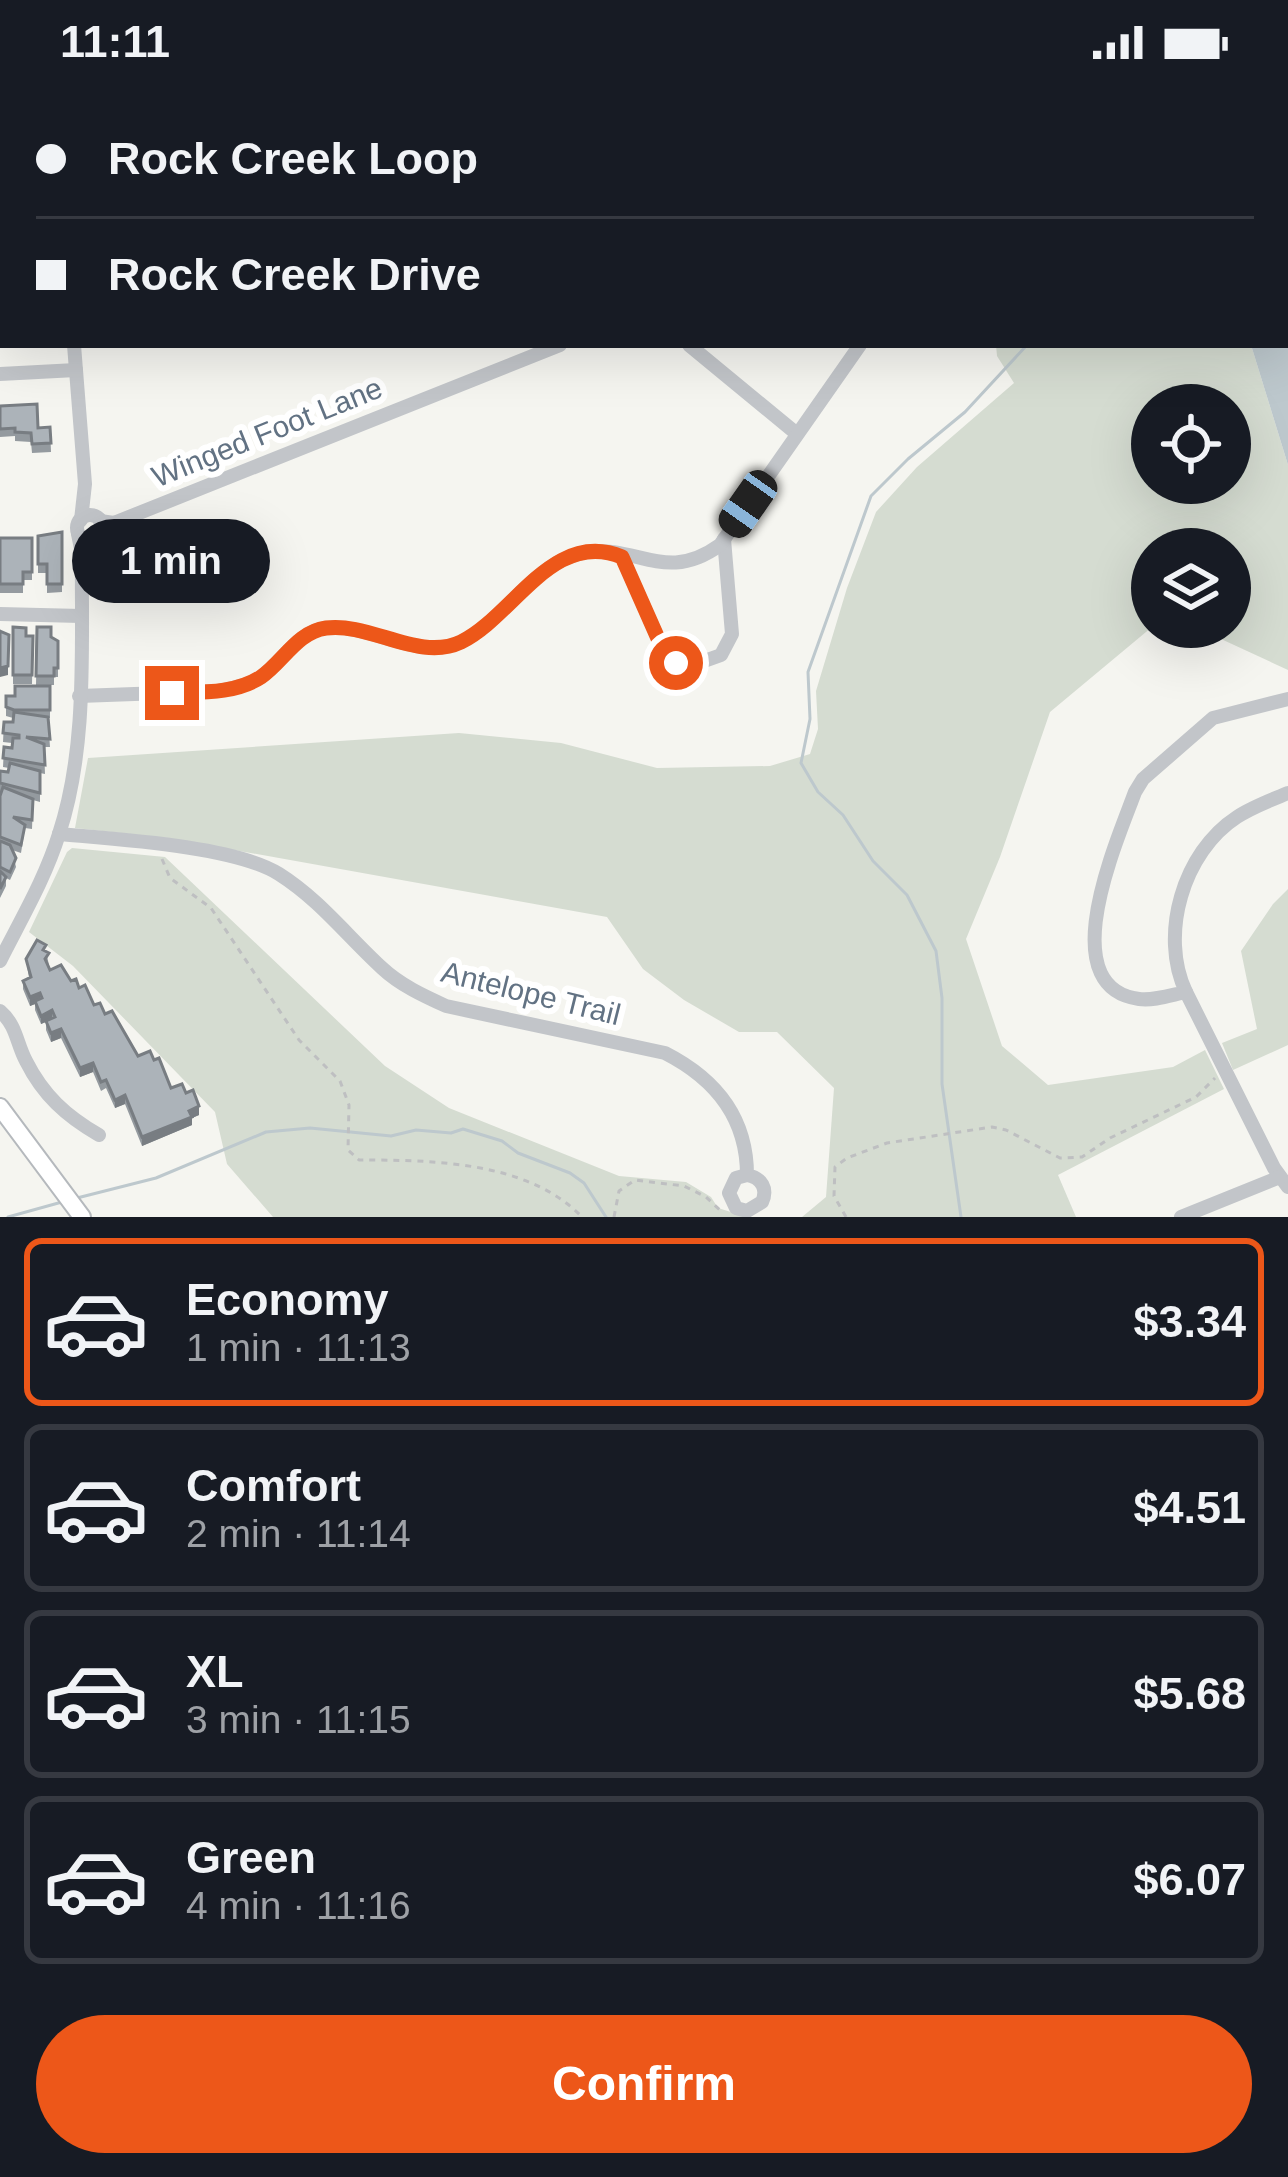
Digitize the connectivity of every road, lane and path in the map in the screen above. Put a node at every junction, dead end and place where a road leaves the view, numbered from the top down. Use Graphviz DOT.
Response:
graph roads {
  1 [pos="74,348"];
  2 [pos="553,348"];
  3 [pos="693,348"];
  4 [pos="858,348"];
  5 [pos="76,370"];
  6 [pos="0,374"];
  7 [pos="797,434"];
  8 [pos="91,528"];
  9 [pos="724,539"];
  10 [pos="622,557"];
  11 [pos="0,614"];
  12 [pos="81,616"];
  13 [pos="79,696"];
  14 [pos="1288,699"];
  15 [pos="1288,793"];
  16 [pos="59,834"];
  17 [pos="160,845"];
  18 [pos="4,943"];
  19 [pos="0,961"];
  20 [pos="1186,992"];
  21 [pos="0,1011"];
  22 [pos="1224,1067"];
  23 [pos="0,1106"];
  24 [pos="99,1135"];
  25 [pos="747,1175"];
  26 [pos="1284,1182"];
  27 [pos="82,1217"];
  28 [pos="582,1217"];
  29 [pos="614,1217"];
  30 [pos="737,1217"];
  31 [pos="846,1217"];
  32 [pos="1181,1217"];
  1 -- 5 [label="street"];
  2 -- 8 [label="street, Winged Foot Lane"];
  3 -- 7 [label="street"];
  4 -- 7 [label="street"];
  5 -- 6 [label="street"];
  5 -- 8 [label="street"];
  7 -- 9 [label="street"];
  8 -- 12 [label="street"];
  9 -- 10 [label="street"];
  9 -- 10 [label="street"];
  10 -- 13 [label="street"];
  11 -- 12 [label="street"];
  12 -- 13 [label="street"];
  13 -- 16 [label="street"];
  14 -- 20 [label="street"];
  15 -- 20 [label="street"];
  16 -- 17 [label="street, Antelope Trail"];
  16 -- 18 [label="street"];
  17 -- 25 [label="street, Antelope Trail"];
  17 -- 28 [label="path"];
  18 -- 19 [label="street"];
  20 -- 22 [label="street"];
  21 -- 24 [label="street"];
  22 -- 26 [label="street"];
  22 -- 31 [label="path"];
  23 -- 27 [label="main road"];
  26 -- 32 [label="street"];
  29 -- 30 [label="path"];
}
